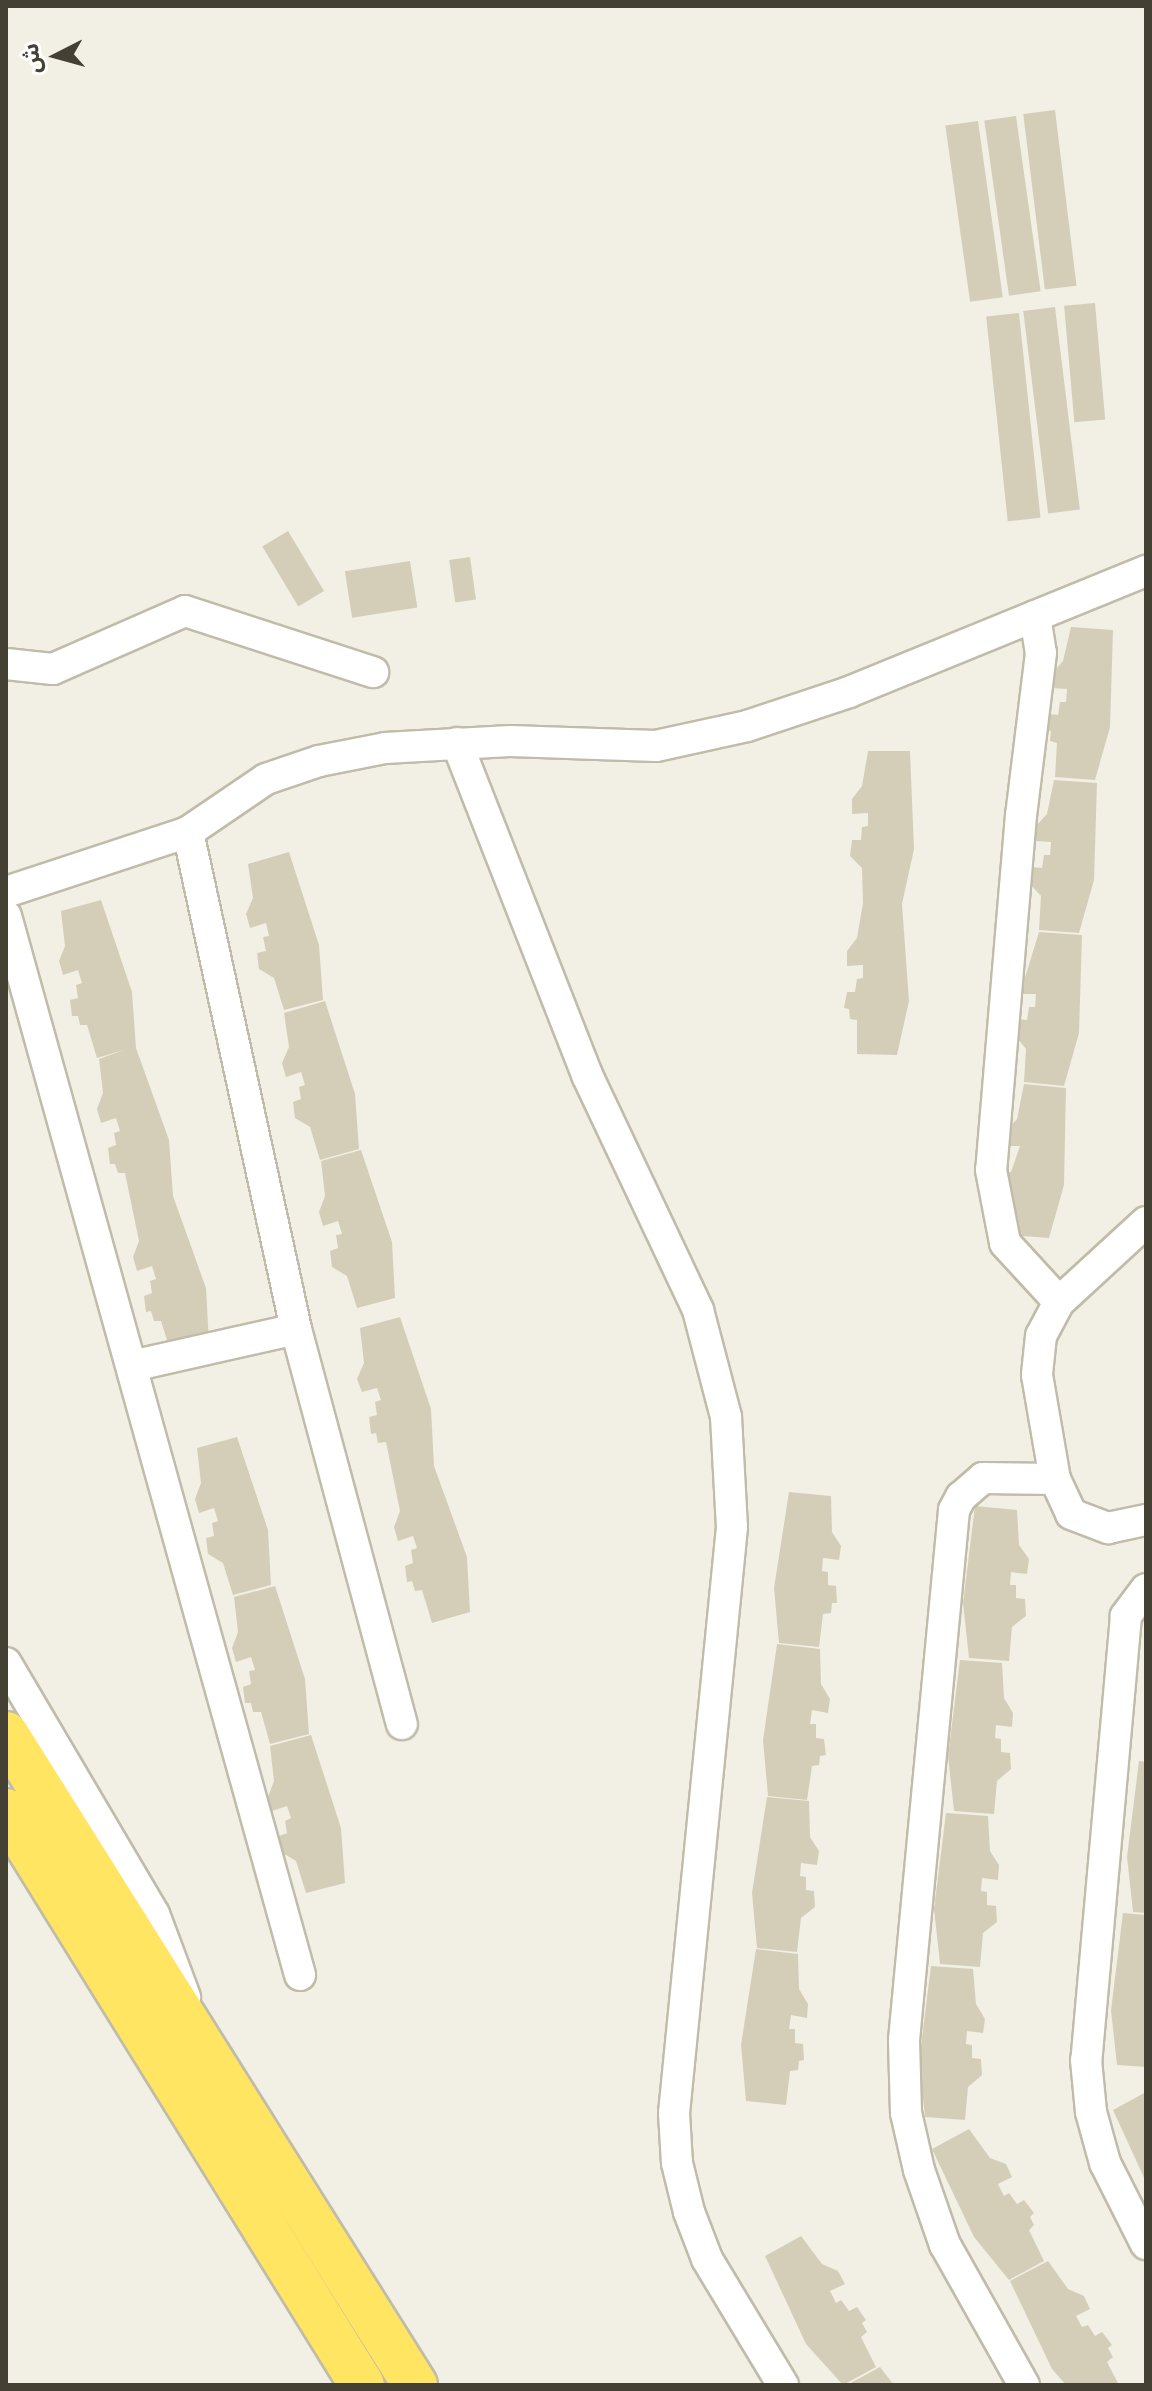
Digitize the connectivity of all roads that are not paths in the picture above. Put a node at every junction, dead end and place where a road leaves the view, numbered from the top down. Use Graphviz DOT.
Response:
graph roads {
  1 [pos="1146,571"];
  2 [pos="1035,616"];
  3 [pos="6,664"];
  4 [pos="373,672"];
  5 [pos="457,743"];
  6 [pos="188,832"];
  7 [pos="6,892"];
  8 [pos="6,916"];
  9 [pos="1146,1222"];
  10 [pos="1059,1302"];
  11 [pos="296,1329"];
  12 [pos="132,1366"];
  13 [pos="1055,1479"];
  14 [pos="1146,1520"];
  15 [pos="1146,1589"];
  16 [pos="6,1663"];
  17 [pos="402,1724"];
  18 [pos="6,1734"];
  19 [pos="6,1811"];
  20 [pos="300,1975"];
  21 [pos="194,2030"];
  22 [pos="1146,2244"];
  23 [pos="362,2385"];
  24 [pos="415,2385"];
  25 [pos="783,2385"];
  26 [pos="1024,2385"];
  1 -- 2 [label="street"];
  2 -- 5 [label="street"];
  2 -- 10 [label="street"];
  3 -- 4 [label="street"];
  5 -- 6 [label="street"];
  5 -- 25 [label="street"];
  6 -- 7 [label="street"];
  6 -- 11 [label="street"];
  8 -- 12 [label="street"];
  9 -- 10 [label="street"];
  10 -- 13 [label="street"];
  11 -- 12 [label="street"];
  11 -- 17 [label="street"];
  12 -- 20 [label="street"];
  13 -- 14 [label="street"];
  13 -- 26 [label="street"];
  15 -- 22 [label="street"];
  16 -- 21 [label="street"];
  18 -- 21 [label="highway"];
  19 -- 23 [label="highway"];
  21 -- 24 [label="highway"];
}
